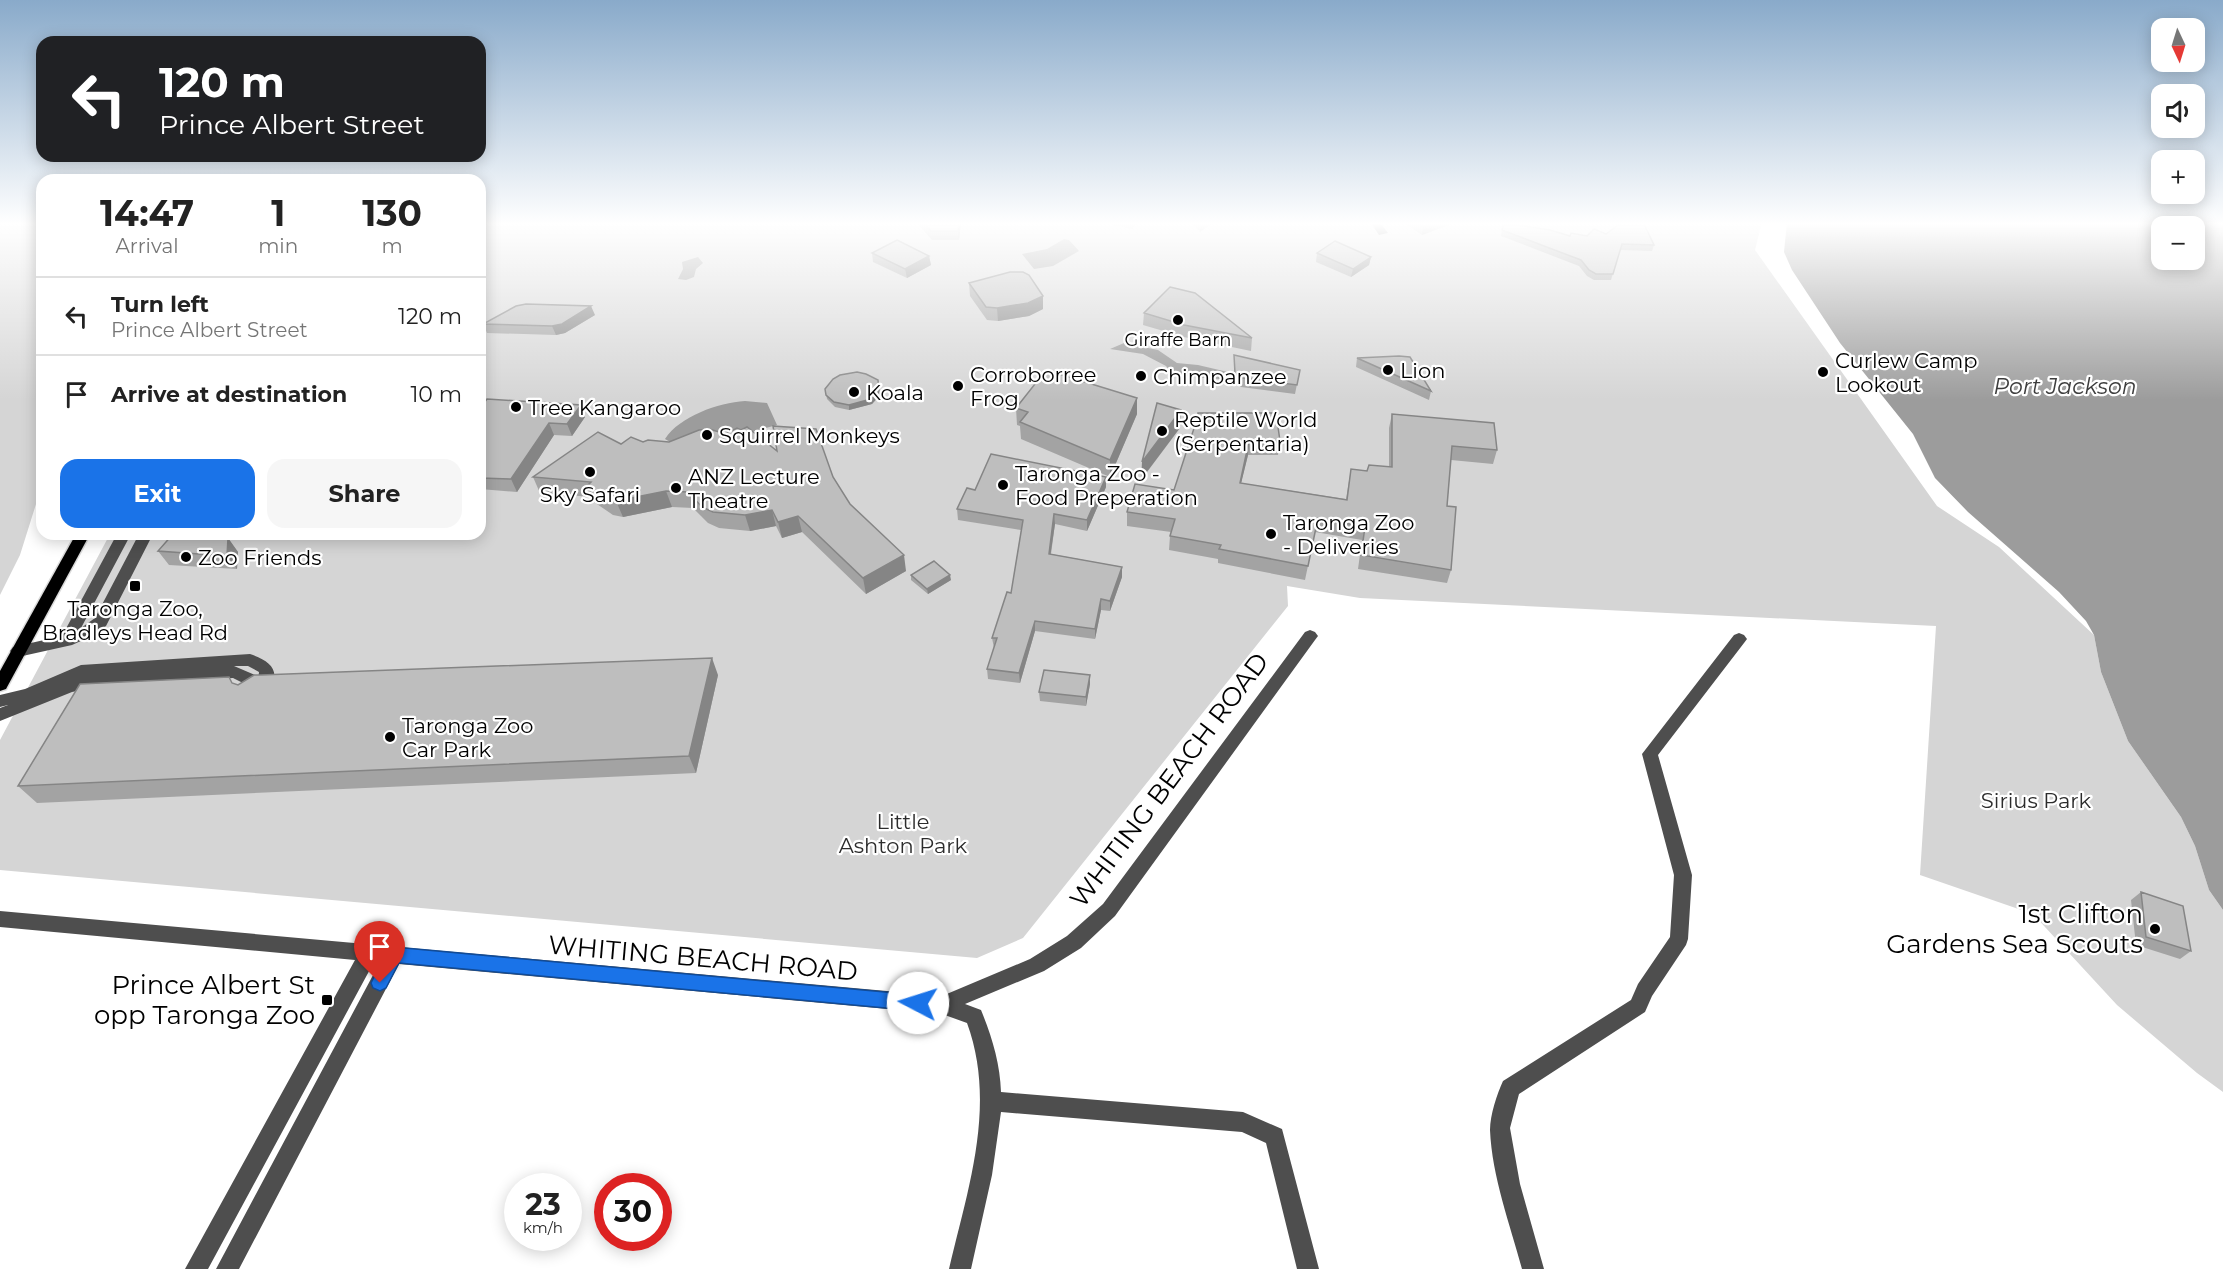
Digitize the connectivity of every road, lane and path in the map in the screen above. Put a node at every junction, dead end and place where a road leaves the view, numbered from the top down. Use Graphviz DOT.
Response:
graph roads {
  1 [pos="80,540"];
  2 [pos="121,540"];
  3 [pos="143,540"];
  4 [pos="1310,636"];
  5 [pos="1739,639"];
  6 [pos="67,641"];
  7 [pos="18,651"];
  8 [pos="0,685"];
  9 [pos="0,701"];
  10 [pos="0,715"];
  11 [pos="0,919"];
  12 [pos="369,953"];
  13 [pos="394,955"];
  14 [pos="942,1005"];
  15 [pos="991,1101"];
  16 [pos="196,1269"];
  17 [pos="227,1269"];
  18 [pos="960,1269"];
  19 [pos="1308,1269"];
  20 [pos="1533,1269"];
  1 -- 7 [label="main road"];
  2 -- 6 [label="street"];
  3 -- 6 [label="street"];
  4 -- 14 [label="street, WHITING BEACH ROAD"];
  5 -- 20 [label="street"];
  6 -- 7 [label="street"];
  7 -- 8 [label="main road"];
  9 -- 10 [label="street"];
  11 -- 12 [label="street, WHITING BEACH ROAD"];
  12 -- 13 [label="street, WHITING BEACH ROAD"];
  12 -- 16 [label="street"];
  13 -- 14 [label="street, WHITING BEACH ROAD"];
  13 -- 17 [label="street"];
  14 -- 15 [label="street"];
  15 -- 18 [label="street"];
  15 -- 19 [label="street"];
}
